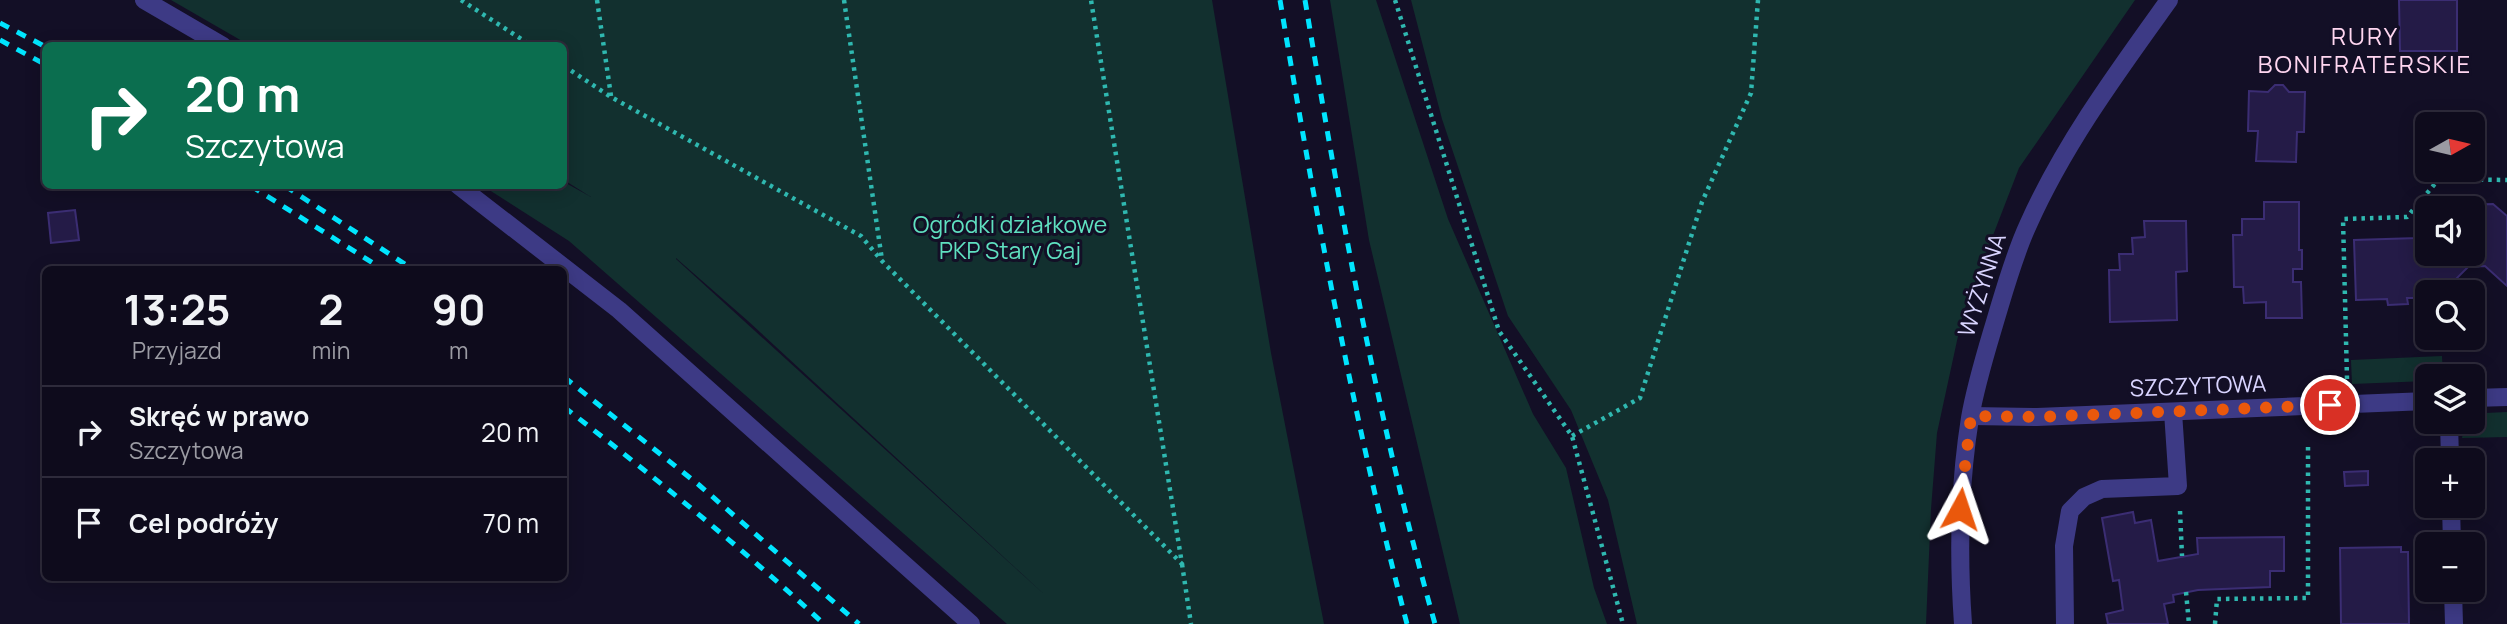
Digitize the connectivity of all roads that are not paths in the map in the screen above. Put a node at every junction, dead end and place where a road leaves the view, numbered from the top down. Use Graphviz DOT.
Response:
graph roads {
  1 [pos="144,0"];
  2 [pos="2169,0"];
  3 [pos="216,42"];
  4 [pos="463,189"];
  5 [pos="562,266"];
  6 [pos="567,270"];
  7 [pos="2507,397"];
  8 [pos="2485,398"];
  9 [pos="2415,402"];
  10 [pos="2174,412"];
  11 [pos="1971,416"];
  12 [pos="2453,602"];
  13 [pos="971,624"];
  14 [pos="1963,624"];
  15 [pos="2065,624"];
  16 [pos="2454,624"];
  1 -- 3 [label="street"];
  2 -- 11 [label="street, WYŻYNNA"];
  4 -- 5 [label="street"];
  6 -- 13 [label="street"];
  7 -- 8 [label="street"];
  9 -- 10 [label="street, SZCZYTOWA"];
  10 -- 11 [label="street, SZCZYTOWA"];
  10 -- 15 [label="street"];
  11 -- 14 [label="street, WYŻYNNA"];
  12 -- 16 [label="street"];
}
